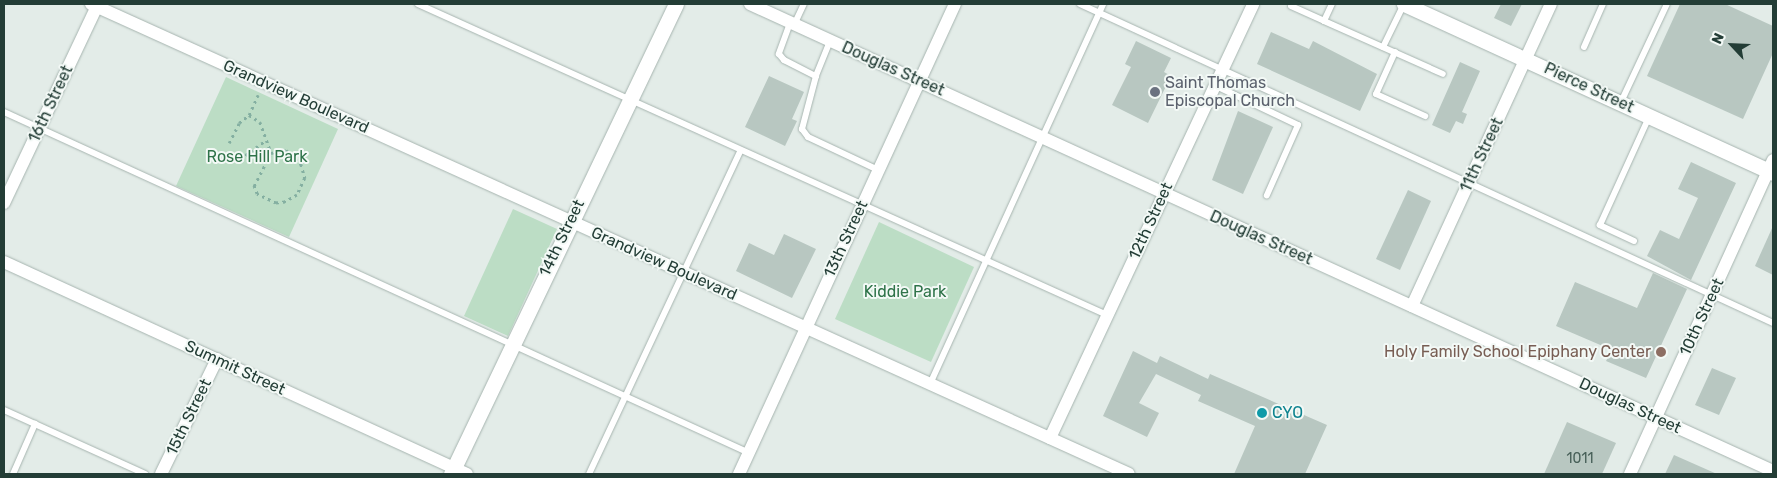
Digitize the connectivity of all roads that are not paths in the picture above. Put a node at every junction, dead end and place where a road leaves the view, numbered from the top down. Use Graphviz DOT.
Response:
graph roads {
  1 [pos="418,4"];
  2 [pos="676,4"];
  3 [pos="750,4"];
  4 [pos="804,4"];
  5 [pos="955,4"];
  6 [pos="1080,4"];
  7 [pos="1104,4"];
  8 [pos="1252,4"];
  9 [pos="1332,4"];
  10 [pos="1404,4"];
  11 [pos="1551,4"];
  12 [pos="1603,4"];
  13 [pos="1667,4"];
  14 [pos="96,5"];
  15 [pos="1291,6"];
  16 [pos="1100,13"];
  17 [pos="1324,21"];
  18 [pos="792,24"];
  19 [pos="830,41"];
  20 [pos="1383,47"];
  21 [pos="1584,47"];
  22 [pos="1395,52"];
  23 [pos="1526,59"];
  24 [pos="1221,70"];
  25 [pos="1443,74"];
  26 [pos="816,76"];
  27 [pos="920,81"];
  28 [pos="1214,85"];
  29 [pos="630,100"];
  30 [pos="1621,103"];
  31 [pos="4,112"];
  32 [pos="1426,116"];
  33 [pos="1649,116"];
  34 [pos="40,128"];
  35 [pos="1042,137"];
  36 [pos="740,151"];
  37 [pos="1772,168"];
  38 [pos="878,170"];
  39 [pos="1469,182"];
  40 [pos="1163,194"];
  41 [pos="1266,195"];
  42 [pos="4,203"];
  43 [pos="862,204"];
  44 [pos="570,222"];
  45 [pos="1634,241"];
  46 [pos="4,262"];
  47 [pos="986,262"];
  48 [pos="683,273"];
  49 [pos="1712,295"];
  50 [pos="1412,306"];
  51 [pos="1107,315"];
  52 [pos="1773,323"];
  53 [pos="805,326"];
  54 [pos="511,343"];
  55 [pos="217,359"];
  56 [pos="930,384"];
  57 [pos="625,396"];
  58 [pos="4,410"];
  59 [pos="1656,418"];
  60 [pos="35,424"];
  61 [pos="1050,438"];
  62 [pos="749,453"];
  63 [pos="1773,471"];
  64 [pos="457,472"];
  65 [pos="13,474"];
  66 [pos="145,474"];
  67 [pos="161,474"];
  68 [pos="589,474"];
  69 [pos="739,474"];
  70 [pos="1129,474"];
  71 [pos="1630,474"];
  1 -- 29 [label="lane"];
  2 -- 29 [label="main road, 14th Street"];
  3 -- 18 [label="street, Douglas Street"];
  4 -- 18 [label="lane"];
  5 -- 27 [label="street, 13th Street"];
  6 -- 16 [label="lane"];
  7 -- 16 [label="lane"];
  8 -- 24 [label="street, 12th Street"];
  9 -- 17 [label="lane"];
  10 -- 20 [label="lane"];
  10 -- 23 [label="main road, Pierce Street"];
  11 -- 23 [label="street, 11th Street"];
  12 -- 21 [label="lane"];
  13 -- 30 [label="lane"];
  14 -- 34 [label="street, 16th Street"];
  14 -- 44 [label="street, Grandview Boulevard"];
  15 -- 17 [label="lane"];
  16 -- 24 [label="lane"];
  16 -- 35 [label="lane"];
  17 -- 20 [label="lane"];
  18 -- 19 [label="street, Douglas Street"];
  18 -- 26 [label="lane"];
  19 -- 26 [label="lane"];
  19 -- 27 [label="street, Douglas Street"];
  20 -- 22 [label="lane"];
  22 -- 25 [label="lane"];
  22 -- 32 [label="lane"];
  23 -- 30 [label="main road, Pierce Street"];
  23 -- 39 [label="street, 11th Street"];
  24 -- 28 [label="street, 12th Street"];
  24 -- 39 [label="lane"];
  26 -- 38 [label="lane"];
  27 -- 35 [label="street, Douglas Street"];
  27 -- 38 [label="street, 13th Street"];
  28 -- 40 [label="street, 12th Street"];
  28 -- 41 [label="lane"];
  29 -- 36 [label="lane"];
  29 -- 44 [label="main road, 14th Street"];
  30 -- 33 [label="main road, Pierce Street"];
  31 -- 34 [label="lane"];
  33 -- 37 [label="main road, Pierce Street"];
  33 -- 45 [label="lane"];
  34 -- 42 [label="street, 16th Street"];
  34 -- 54 [label="lane"];
  35 -- 40 [label="street, Douglas Street"];
  35 -- 47 [label="lane"];
  36 -- 43 [label="lane"];
  36 -- 48 [label="lane"];
  37 -- 49 [label="street, 10th Street"];
  38 -- 43 [label="street, 13th Street"];
  39 -- 49 [label="lane"];
  39 -- 50 [label="street, 11th Street"];
  40 -- 50 [label="street, Douglas Street"];
  40 -- 51 [label="street, 12th Street"];
  43 -- 47 [label="lane"];
  43 -- 53 [label="street, 13th Street"];
  44 -- 48 [label="street, Grandview Boulevard"];
  44 -- 54 [label="main road, 14th Street"];
  46 -- 55 [label="street, Summit Street"];
  47 -- 51 [label="lane"];
  47 -- 56 [label="lane"];
  48 -- 53 [label="street, Grandview Boulevard"];
  48 -- 57 [label="lane"];
  49 -- 52 [label="lane"];
  49 -- 59 [label="street, 10th Street"];
  50 -- 59 [label="street, Douglas Street"];
  51 -- 61 [label="street, 12th Street"];
  53 -- 56 [label="street, Grandview Boulevard"];
  53 -- 62 [label="street, 13th Street"];
  54 -- 57 [label="lane"];
  54 -- 64 [label="main road, 14th Street"];
  55 -- 64 [label="street, Summit Street"];
  55 -- 67 [label="street, 15th Street"];
  56 -- 61 [label="street, Grandview Boulevard"];
  57 -- 62 [label="lane"];
  57 -- 68 [label="lane"];
  58 -- 60 [label="lane"];
  59 -- 63 [label="street, Douglas Street"];
  59 -- 71 [label="street, 10th Street"];
  60 -- 65 [label="lane"];
  60 -- 66 [label="lane"];
  61 -- 70 [label="street, Grandview Boulevard"];
  62 -- 69 [label="street, 13th Street"];
}
